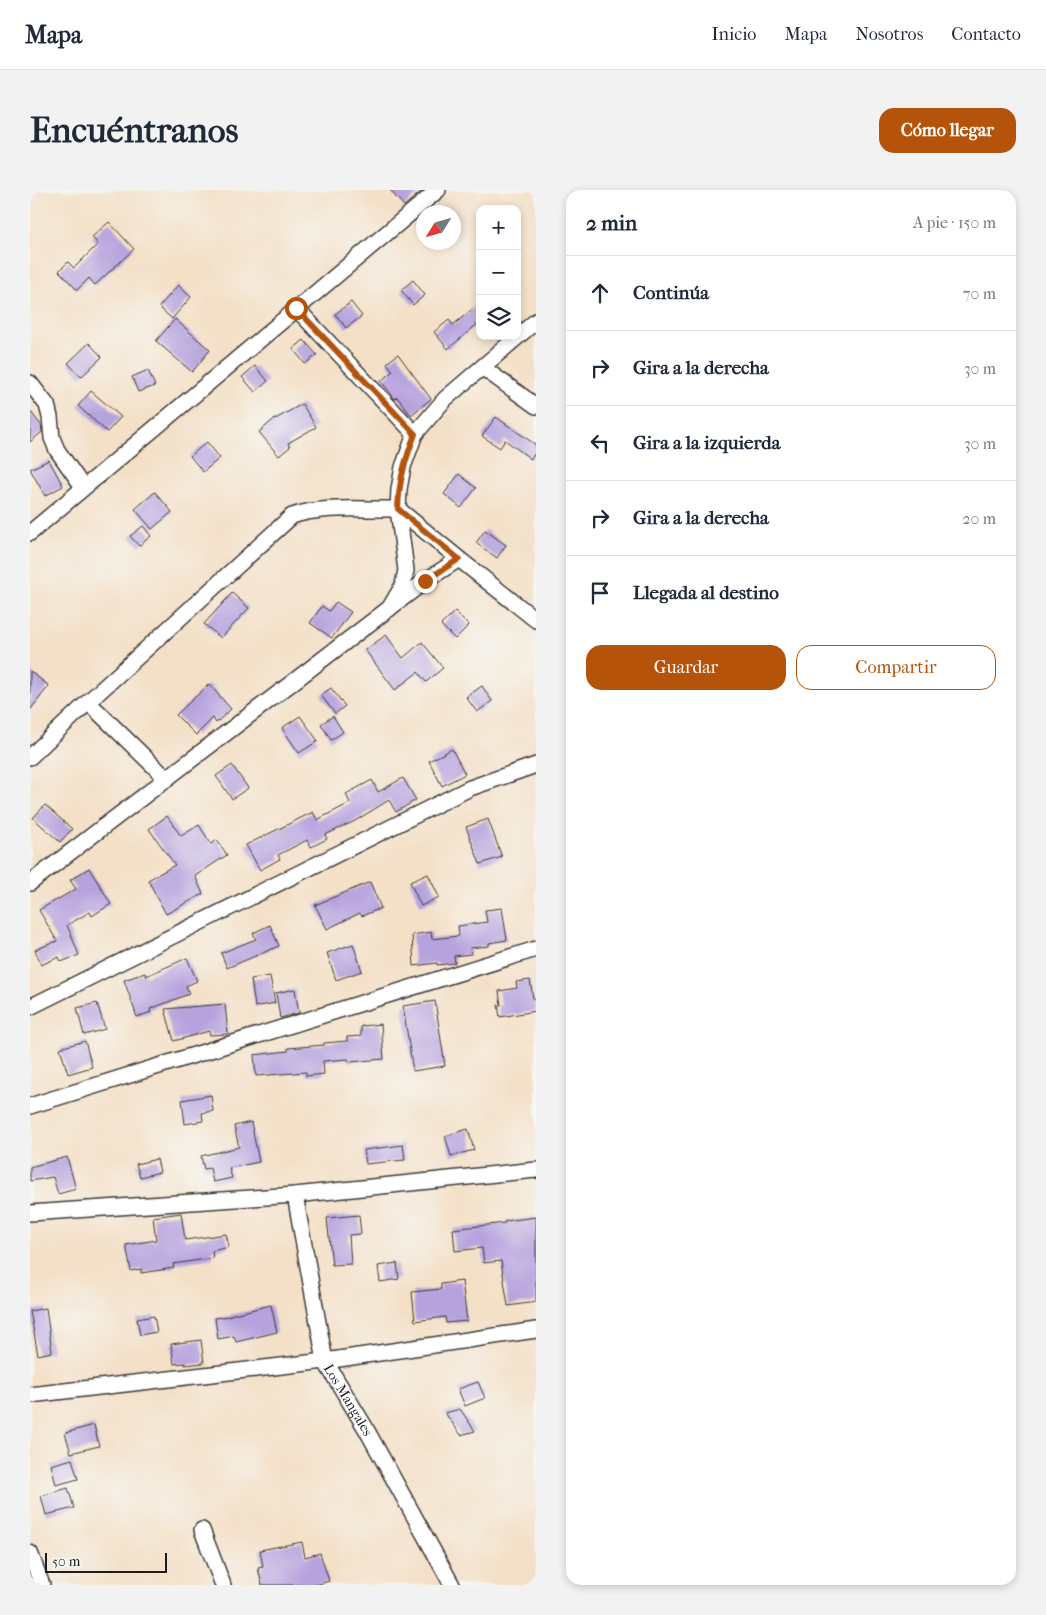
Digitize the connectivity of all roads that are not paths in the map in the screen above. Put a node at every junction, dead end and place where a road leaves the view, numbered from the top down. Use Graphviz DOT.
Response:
graph roads {
  1 [pos="438,190"];
  2 [pos="296,308"];
  3 [pos="536,320"];
  4 [pos="483,368"];
  5 [pos="30,384"];
  6 [pos="536,406"];
  7 [pos="415,434"];
  8 [pos="83,487"];
  9 [pos="398,509"];
  10 [pos="30,533"];
  11 [pos="459,559"];
  12 [pos="389,609"];
  13 [pos="536,620"];
  14 [pos="88,702"];
  15 [pos="30,757"];
  16 [pos="536,765"];
  17 [pos="167,779"];
  18 [pos="30,884"];
  19 [pos="536,949"];
  20 [pos="30,1007"];
  21 [pos="30,1106"];
  22 [pos="536,1170"];
  23 [pos="295,1195"];
  24 [pos="30,1213"];
  25 [pos="536,1330"];
  26 [pos="325,1361"];
  27 [pos="30,1395"];
  28 [pos="202,1530"];
  29 [pos="30,1552"];
  30 [pos="42,1585"];
  31 [pos="223,1585"];
  32 [pos="452,1585"];
  1 -- 2 [label="street"];
  2 -- 7 [label="street"];
  2 -- 8 [label="street"];
  3 -- 4 [label="street"];
  4 -- 6 [label="street"];
  4 -- 7 [label="street"];
  5 -- 8 [label="street"];
  7 -- 9 [label="street"];
  8 -- 10 [label="street"];
  9 -- 11 [label="street"];
  9 -- 12 [label="street"];
  9 -- 14 [label="street"];
  11 -- 12 [label="street"];
  11 -- 13 [label="street"];
  12 -- 17 [label="street"];
  14 -- 15 [label="street"];
  14 -- 17 [label="street"];
  16 -- 20 [label="street"];
  17 -- 18 [label="street"];
  19 -- 21 [label="street"];
  22 -- 23 [label="street"];
  23 -- 24 [label="street"];
  23 -- 26 [label="street, Los Mangales"];
  25 -- 26 [label="street"];
  26 -- 27 [label="street"];
  26 -- 32 [label="street, Los Mangales"];
  28 -- 31 [label="street"];
  29 -- 30 [label="street"];
}
